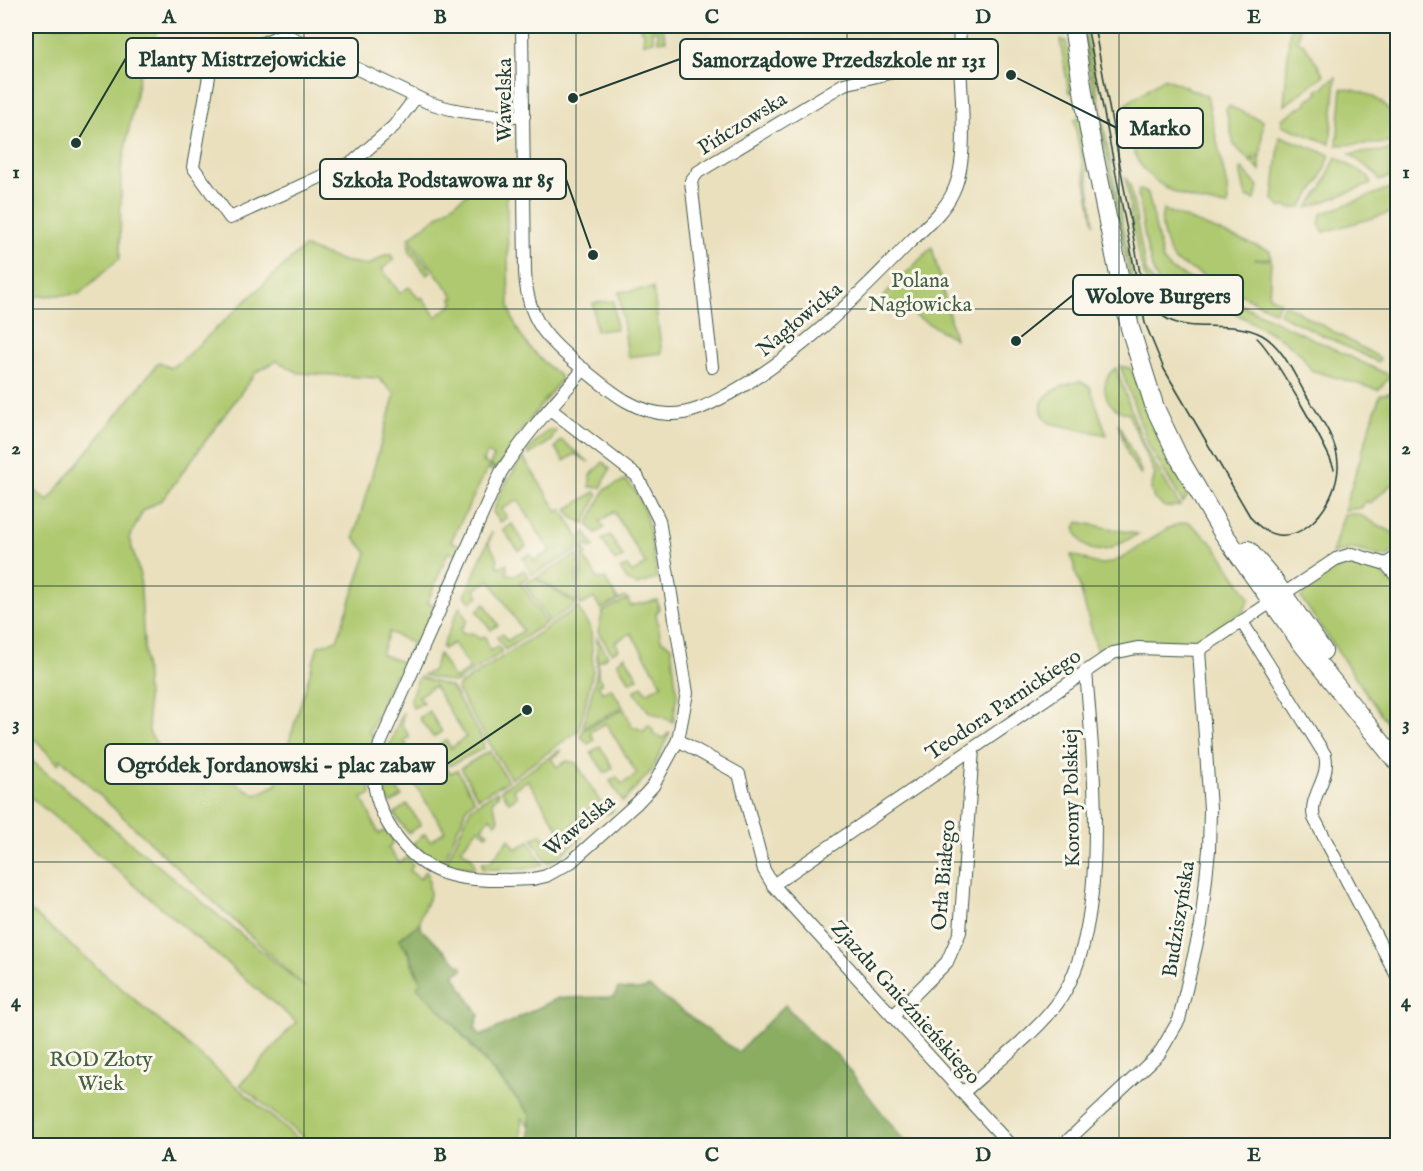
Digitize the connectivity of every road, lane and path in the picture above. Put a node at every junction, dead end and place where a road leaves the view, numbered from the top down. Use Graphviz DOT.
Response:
graph roads {
  1 [pos="522,26"];
  2 [pos="960,26"];
  3 [pos="1073,26"];
  4 [pos="959,56"];
  5 [pos="416,97"];
  6 [pos="524,116"];
  7 [pos="712,367"];
  8 [pos="584,369"];
  9 [pos="615,394"];
  10 [pos="550,409"];
  11 [pos="1398,556"];
  12 [pos="1386,564"];
  13 [pos="1398,578"];
  14 [pos="1277,598"];
  15 [pos="1242,622"];
  16 [pos="1199,650"];
  17 [pos="1086,671"];
  18 [pos="678,740"];
  19 [pos="973,749"];
  20 [pos="1394,758"];
  21 [pos="773,885"];
  22 [pos="1398,978"];
  23 [pos="893,1016"];
  24 [pos="963,1093"];
  25 [pos="1011,1146"];
  26 [pos="1062,1146"];
  1 -- 6 [label="street, Wawelska"];
  2 -- 4 [label="street, Nagłowicka"];
  3 -- 14 [label="street"];
  4 -- 7 [label="street, Pińczowska"];
  4 -- 9 [label="street, Nagłowicka"];
  5 -- 5 [label="street"];
  5 -- 6 [label="street"];
  6 -- 8 [label="street, Wawelska"];
  8 -- 9 [label="street, Wawelska"];
  8 -- 10 [label="street, Wawelska"];
  10 -- 18 [label="street, Wawelska"];
  10 -- 18 [label="street, Wawelska"];
  11 -- 12 [label="street"];
  12 -- 13 [label="street"];
  12 -- 14 [label="street"];
  14 -- 15 [label="street"];
  14 -- 20 [label="street"];
  15 -- 16 [label="street"];
  15 -- 22 [label="street"];
  16 -- 17 [label="street, Teodora Parnickiego"];
  16 -- 26 [label="street, Budziszyńska"];
  17 -- 19 [label="street, Teodora Parnickiego"];
  17 -- 24 [label="street, Korony Polskiej"];
  18 -- 21 [label="street, Zjazdu Gnieźnieńskiego"];
  19 -- 21 [label="street, Teodora Parnickiego"];
  19 -- 23 [label="street, Orła Białego"];
  21 -- 23 [label="street, Zjazdu Gnieźnieńskiego"];
  23 -- 24 [label="street, Zjazdu Gnieźnieńskiego"];
  24 -- 25 [label="street, Zjazdu Gnieźnieńskiego"];
}
